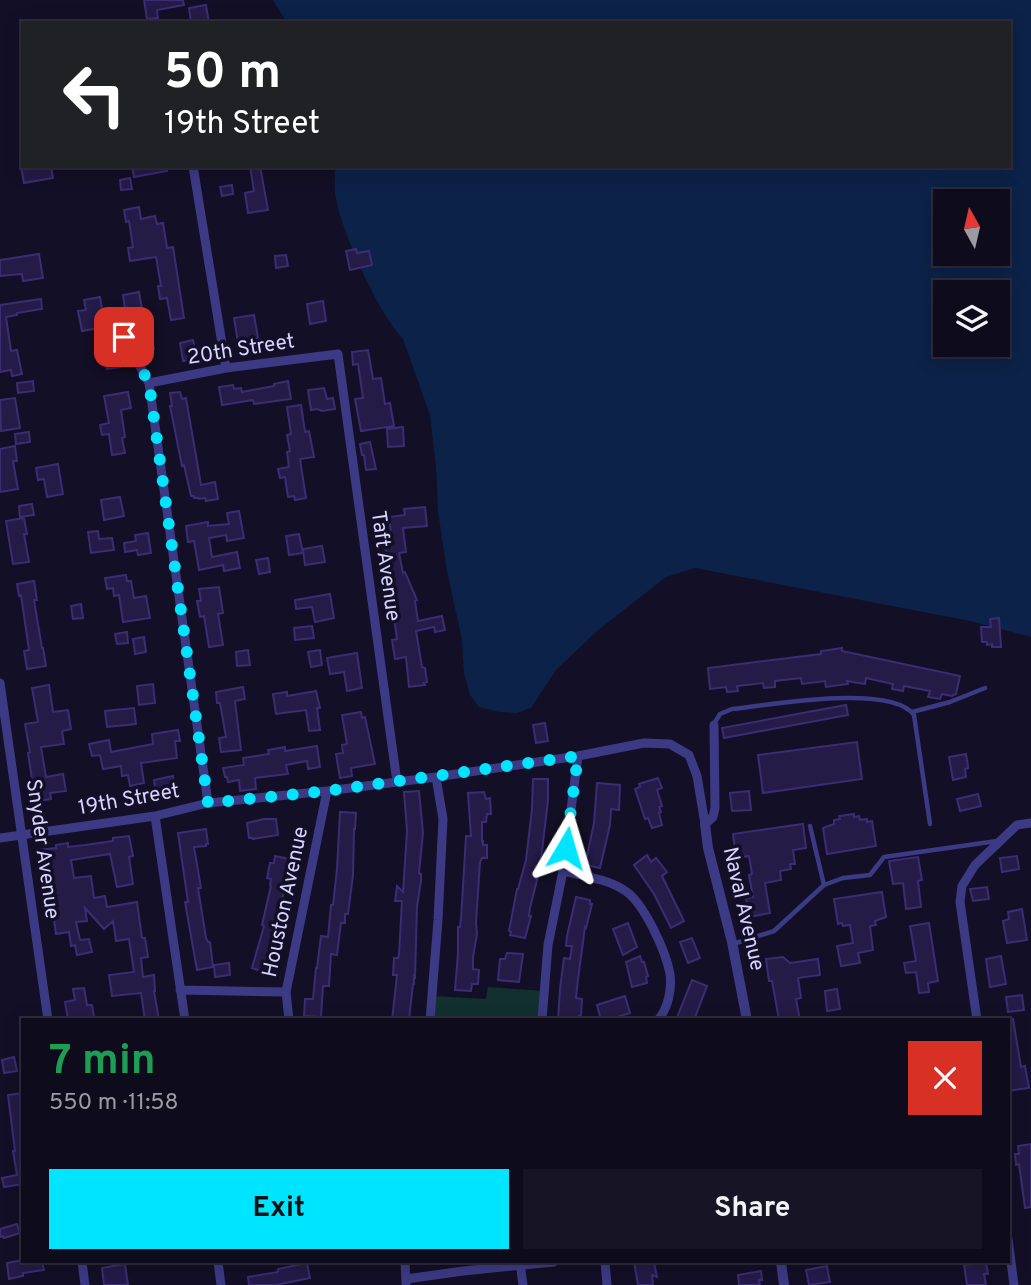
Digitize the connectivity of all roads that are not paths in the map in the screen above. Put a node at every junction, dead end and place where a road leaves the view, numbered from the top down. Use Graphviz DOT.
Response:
graph roads {
  1 [pos="193,168"];
  2 [pos="124,337"];
  3 [pos="338,354"];
  4 [pos="226,368"];
  5 [pos="149,383"];
  6 [pos="0,683"];
  7 [pos="985,688"];
  8 [pos="912,712"];
  9 [pos="714,725"];
  10 [pos="578,756"];
  11 [pos="436,777"];
  12 [pos="397,782"];
  13 [pos="327,791"];
  14 [pos="208,803"];
  15 [pos="155,816"];
  16 [pos="1031,823"];
  17 [pos="705,824"];
  18 [pos="930,824"];
  19 [pos="810,826"];
  20 [pos="23,835"];
  21 [pos="0,838"];
  22 [pos="1001,841"];
  23 [pos="563,871"];
  24 [pos="824,885"];
  25 [pos="732,945"];
  26 [pos="180,990"];
  27 [pos="286,992"];
  28 [pos="48,1018"];
  29 [pos="184,1018"];
  30 [pos="289,1018"];
  31 [pos="430,1018"];
  32 [pos="541,1018"];
  33 [pos="660,1018"];
  34 [pos="747,1018"];
  35 [pos="977,1018"];
  36 [pos="1010,1255"];
  37 [pos="82,1263"];
  38 [pos="218,1263"];
  39 [pos="405,1263"];
  40 [pos="604,1263"];
  41 [pos="781,1263"];
  42 [pos="520,1264"];
  43 [pos="406,1282"];
  44 [pos="85,1285"];
  45 [pos="221,1285"];
  46 [pos="523,1285"];
  47 [pos="607,1285"];
  48 [pos="784,1285"];
  49 [pos="1014,1285"];
  1 -- 4 [label="street"];
  2 -- 5 [label="street"];
  3 -- 4 [label="street, 20th Street"];
  3 -- 12 [label="street, Taft Avenue"];
  4 -- 5 [label="street, 20th Street"];
  5 -- 14 [label="street"];
  6 -- 20 [label="street, Snyder Avenue"];
  7 -- 8 [label="lane"];
  8 -- 9 [label="lane"];
  8 -- 18 [label="lane"];
  9 -- 17 [label="street, Naval Avenue"];
  10 -- 11 [label="street, 19th Street"];
  10 -- 17 [label="street, 19th Street"];
  10 -- 23 [label="street"];
  11 -- 12 [label="street, 19th Street"];
  11 -- 31 [label="street"];
  12 -- 13 [label="street, 19th Street"];
  13 -- 14 [label="street, 19th Street"];
  13 -- 27 [label="street, Houston Avenue"];
  14 -- 15 [label="street, 19th Street"];
  15 -- 20 [label="street, 19th Street"];
  15 -- 26 [label="street"];
  16 -- 22 [label="street"];
  17 -- 25 [label="street, Naval Avenue"];
  19 -- 24 [label="lane"];
  20 -- 21 [label="street, 19th Street"];
  20 -- 28 [label="street, Snyder Avenue"];
  22 -- 24 [label="lane"];
  22 -- 35 [label="street"];
  23 -- 32 [label="street"];
  23 -- 33 [label="street"];
  24 -- 25 [label="lane"];
  25 -- 34 [label="street, Naval Avenue"];
  26 -- 27 [label="street"];
  26 -- 29 [label="street"];
  27 -- 30 [label="street, Houston Avenue"];
  36 -- 49 [label="street"];
  37 -- 44 [label="street"];
  38 -- 45 [label="street"];
  39 -- 43 [label="street"];
  40 -- 47 [label="street"];
  41 -- 48 [label="street"];
  42 -- 43 [label="street"];
  42 -- 46 [label="street"];
}
